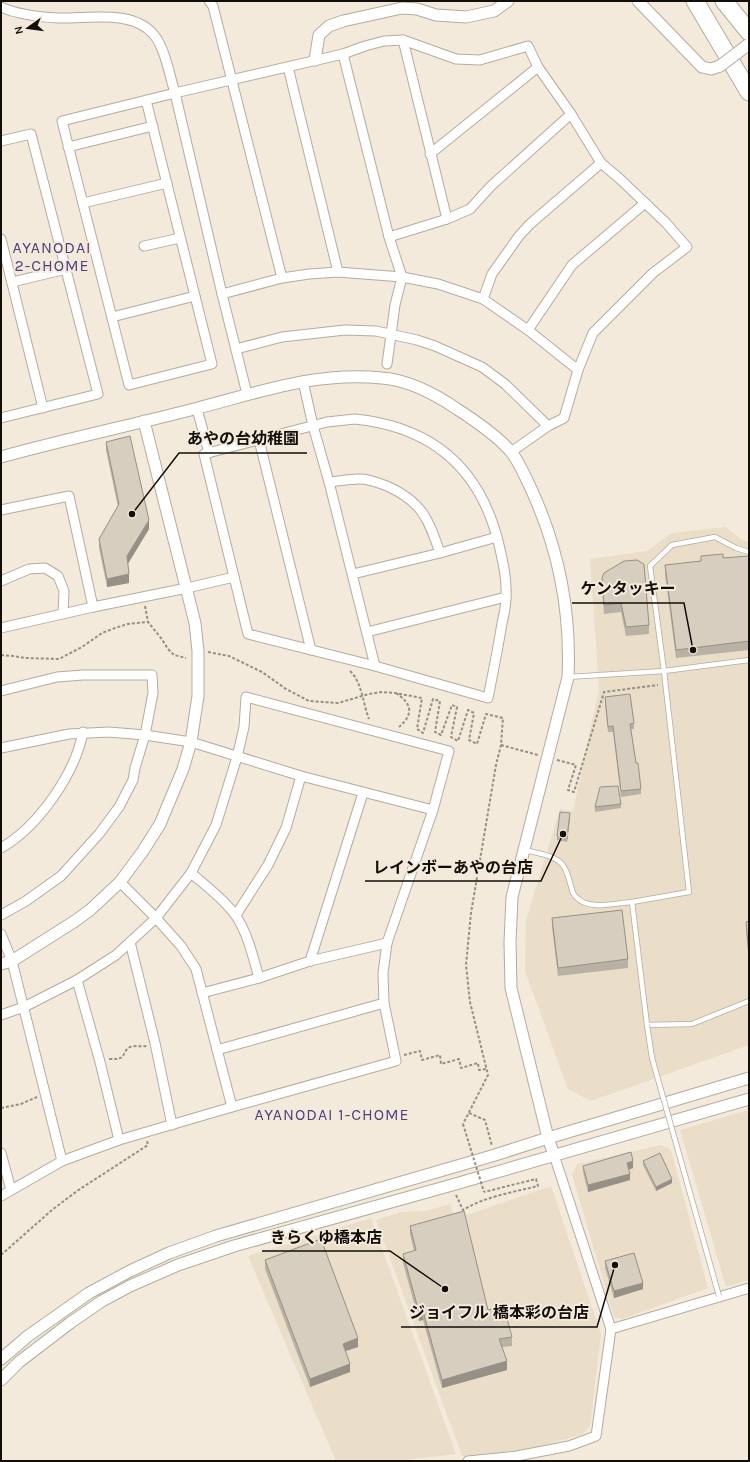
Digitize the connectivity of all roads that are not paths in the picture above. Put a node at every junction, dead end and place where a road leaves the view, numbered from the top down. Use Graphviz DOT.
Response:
graph roads {
  1 [pos="209,1"];
  2 [pos="508,1"];
  3 [pos="638,1"];
  4 [pos="695,1"];
  5 [pos="724,1"];
  6 [pos="730,1"];
  7 [pos="1,7"];
  8 [pos="749,20"];
  9 [pos="749,32"];
  10 [pos="403,40"];
  11 [pos="749,44"];
  12 [pos="344,54"];
  13 [pos="315,60"];
  14 [pos="538,67"];
  15 [pos="288,68"];
  16 [pos="231,80"];
  17 [pos="749,92"];
  18 [pos="175,93"];
  19 [pos="146,100"];
  20 [pos="571,114"];
  21 [pos="153,126"];
  22 [pos="1,141"];
  23 [pos="68,147"];
  24 [pos="430,154"];
  25 [pos="601,164"];
  26 [pos="167,183"];
  27 [pos="83,203"];
  28 [pos="645,203"];
  29 [pos="447,220"];
  30 [pos="389,237"];
  31 [pos="180,238"];
  32 [pos="1,239"];
  33 [pos="144,246"];
  34 [pos="66,269"];
  35 [pos="338,272"];
  36 [pos="402,277"];
  37 [pos="282,278"];
  38 [pos="12,282"];
  39 [pos="222,294"];
  40 [pos="195,296"];
  41 [pos="483,299"];
  42 [pos="112,317"];
  43 [pos="528,330"];
  44 [pos="391,335"];
  45 [pos="236,349"];
  46 [pos="387,364"];
  47 [pos="578,370"];
  48 [pos="303,381"];
  49 [pos="247,394"];
  50 [pos="43,408"];
  51 [pos="197,408"];
  52 [pos="1,418"];
  53 [pos="144,421"];
  54 [pos="313,426"];
  55 [pos="548,426"];
  56 [pos="259,440"];
  57 [pos="511,452"];
  58 [pos="209,453"];
  59 [pos="1,457"];
  60 [pos="329,482"];
  61 [pos="1,510"];
  62 [pos="497,537"];
  63 [pos="749,552"];
  64 [pos="440,553"];
  65 [pos="353,574"];
  66 [pos="234,577"];
  67 [pos="1,581"];
  68 [pos="186,588"];
  69 [pos="506,597"];
  70 [pos="93,607"];
  71 [pos="63,613"];
  72 [pos="1,628"];
  73 [pos="367,632"];
  74 [pos="311,650"];
  75 [pos="749,660"];
  76 [pos="375,666"];
  77 [pos="664,672"];
  78 [pos="568,677"];
  79 [pos="1,691"];
  80 [pos="83,732"];
  81 [pos="145,735"];
  82 [pos="191,742"];
  83 [pos="1,748"];
  84 [pos="237,757"];
  85 [pos="301,776"];
  86 [pos="362,793"];
  87 [pos="433,810"];
  88 [pos="1,848"];
  89 [pos="525,850"];
  90 [pos="191,873"];
  91 [pos="120,882"];
  92 [pos="632,902"];
  93 [pos="1,915"];
  94 [pos="236,915"];
  95 [pos="156,918"];
  96 [pos="1,934"];
  97 [pos="130,942"];
  98 [pos="387,943"];
  99 [pos="310,961"];
  100 [pos="6,962"];
  101 [pos="259,978"];
  102 [pos="76,980"];
  103 [pos="202,993"];
  104 [pos="749,1001"];
  105 [pos="384,1003"];
  106 [pos="24,1008"];
  107 [pos="1,1015"];
  108 [pos="647,1025"];
  109 [pos="217,1050"];
  110 [pos="749,1078"];
  111 [pos="749,1099"];
  112 [pos="232,1107"];
  113 [pos="172,1125"];
  114 [pos="548,1138"];
  115 [pos="119,1140"];
  116 [pos="1,1153"];
  117 [pos="554,1155"];
  118 [pos="62,1161"];
  119 [pos="10,1190"];
  120 [pos="1,1196"];
  121 [pos="749,1288"];
  122 [pos="719,1296"];
  123 [pos="611,1329"];
  124 [pos="1,1359"];
  125 [pos="1,1380"];
  126 [pos="468,1461"];
  1 -- 16 [label="street"];
  2 -- 13 [label="street"];
  3 -- 11 [label="street, bridge"];
  4 -- 17 [label="highway"];
  5 -- 9 [label="highway"];
  6 -- 8 [label="highway"];
  7 -- 18 [label="street"];
  10 -- 12 [label="street"];
  10 -- 14 [label="street"];
  10 -- 24 [label="street"];
  12 -- 13 [label="street"];
  12 -- 30 [label="street"];
  13 -- 15 [label="street"];
  14 -- 20 [label="street"];
  14 -- 24 [label="street"];
  15 -- 16 [label="street"];
  15 -- 35 [label="street"];
  16 -- 18 [label="street"];
  16 -- 37 [label="street"];
  18 -- 19 [label="street"];
  18 -- 39 [label="street"];
  19 -- 21 [label="street"];
  19 -- 23 [label="street"];
  20 -- 25 [label="street"];
  20 -- 29 [label="street"];
  21 -- 23 [label="street"];
  21 -- 26 [label="street"];
  22 -- 34 [label="street"];
  23 -- 27 [label="street"];
  24 -- 29 [label="street"];
  25 -- 28 [label="street"];
  25 -- 41 [label="street"];
  26 -- 27 [label="street"];
  26 -- 31 [label="street"];
  27 -- 42 [label="street"];
  28 -- 43 [label="street"];
  28 -- 47 [label="street"];
  29 -- 30 [label="street"];
  30 -- 36 [label="street"];
  31 -- 33 [label="street"];
  31 -- 40 [label="street"];
  32 -- 38 [label="street"];
  34 -- 38 [label="street"];
  34 -- 50 [label="street"];
  35 -- 36 [label="street"];
  35 -- 37 [label="street"];
  36 -- 41 [label="street"];
  36 -- 44 [label="street"];
  37 -- 39 [label="street"];
  38 -- 50 [label="street"];
  39 -- 45 [label="street"];
  40 -- 42 [label="street"];
  40 -- 42 [label="street"];
  41 -- 43 [label="street"];
  43 -- 47 [label="street"];
  44 -- 45 [label="street"];
  44 -- 46 [label="street"];
  44 -- 55 [label="street"];
  45 -- 49 [label="street"];
  47 -- 55 [label="street"];
  48 -- 49 [label="street"];
  48 -- 54 [label="street"];
  48 -- 57 [label="street"];
  49 -- 51 [label="street"];
  50 -- 52 [label="street"];
  51 -- 53 [label="street"];
  51 -- 58 [label="street"];
  53 -- 59 [label="street"];
  53 -- 68 [label="street"];
  54 -- 56 [label="street"];
  54 -- 60 [label="street"];
  54 -- 62 [label="street"];
  55 -- 57 [label="street"];
  56 -- 58 [label="street"];
  56 -- 74 [label="street"];
  57 -- 78 [label="street"];
  58 -- 66 [label="street"];
  60 -- 64 [label="street"];
  60 -- 65 [label="street"];
  61 -- 70 [label="street"];
  62 -- 64 [label="street"];
  62 -- 69 [label="street"];
  63 -- 77 [label="lane"];
  64 -- 65 [label="street"];
  65 -- 73 [label="street"];
  66 -- 68 [label="street"];
  66 -- 74 [label="street"];
  67 -- 71 [label="street"];
  68 -- 70 [label="street"];
  68 -- 82 [label="street"];
  69 -- 73 [label="street"];
  69 -- 76 [label="street"];
  70 -- 71 [label="street"];
  71 -- 72 [label="street"];
  73 -- 76 [label="street"];
  74 -- 76 [label="street"];
  75 -- 77 [label="lane"];
  77 -- 78 [label="lane"];
  77 -- 92 [label="lane"];
  78 -- 89 [label="street"];
  79 -- 81 [label="street"];
  80 -- 81 [label="street"];
  80 -- 83 [label="street"];
  80 -- 88 [label="street"];
  81 -- 82 [label="street"];
  81 -- 93 [label="street"];
  82 -- 84 [label="street"];
  82 -- 91 [label="street"];
  84 -- 85 [label="street"];
  84 -- 87 [label="street"];
  84 -- 90 [label="street"];
  85 -- 86 [label="street"];
  85 -- 94 [label="street"];
  86 -- 87 [label="street"];
  86 -- 99 [label="street"];
  87 -- 98 [label="street"];
  89 -- 92 [label="lane"];
  89 -- 114 [label="street"];
  90 -- 94 [label="street"];
  90 -- 95 [label="street"];
  91 -- 95 [label="street"];
  91 -- 100 [label="street"];
  92 -- 108 [label="lane"];
  94 -- 101 [label="street"];
  95 -- 97 [label="street"];
  95 -- 103 [label="street"];
  96 -- 100 [label="street"];
  97 -- 102 [label="street"];
  97 -- 113 [label="street"];
  98 -- 99 [label="street"];
  98 -- 105 [label="street"];
  99 -- 101 [label="street"];
  100 -- 106 [label="street"];
  101 -- 103 [label="street"];
  102 -- 106 [label="street"];
  102 -- 115 [label="street"];
  103 -- 109 [label="street"];
  104 -- 108 [label="lane"];
  105 -- 109 [label="street"];
  105 -- 112 [label="street"];
  106 -- 107 [label="street"];
  106 -- 118 [label="street"];
  108 -- 122 [label="lane, bridge"];
  109 -- 112 [label="street"];
  110 -- 114 [label="street"];
  111 -- 117 [label="street"];
  112 -- 113 [label="street"];
  113 -- 115 [label="street"];
  114 -- 117 [label="street"];
  114 -- 124 [label="street"];
  115 -- 118 [label="street"];
  116 -- 119 [label="street"];
  117 -- 123 [label="street"];
  117 -- 125 [label="street"];
  118 -- 119 [label="street"];
  119 -- 120 [label="street"];
  121 -- 122 [label="street"];
  122 -- 123 [label="street"];
  123 -- 126 [label="street"];
}
